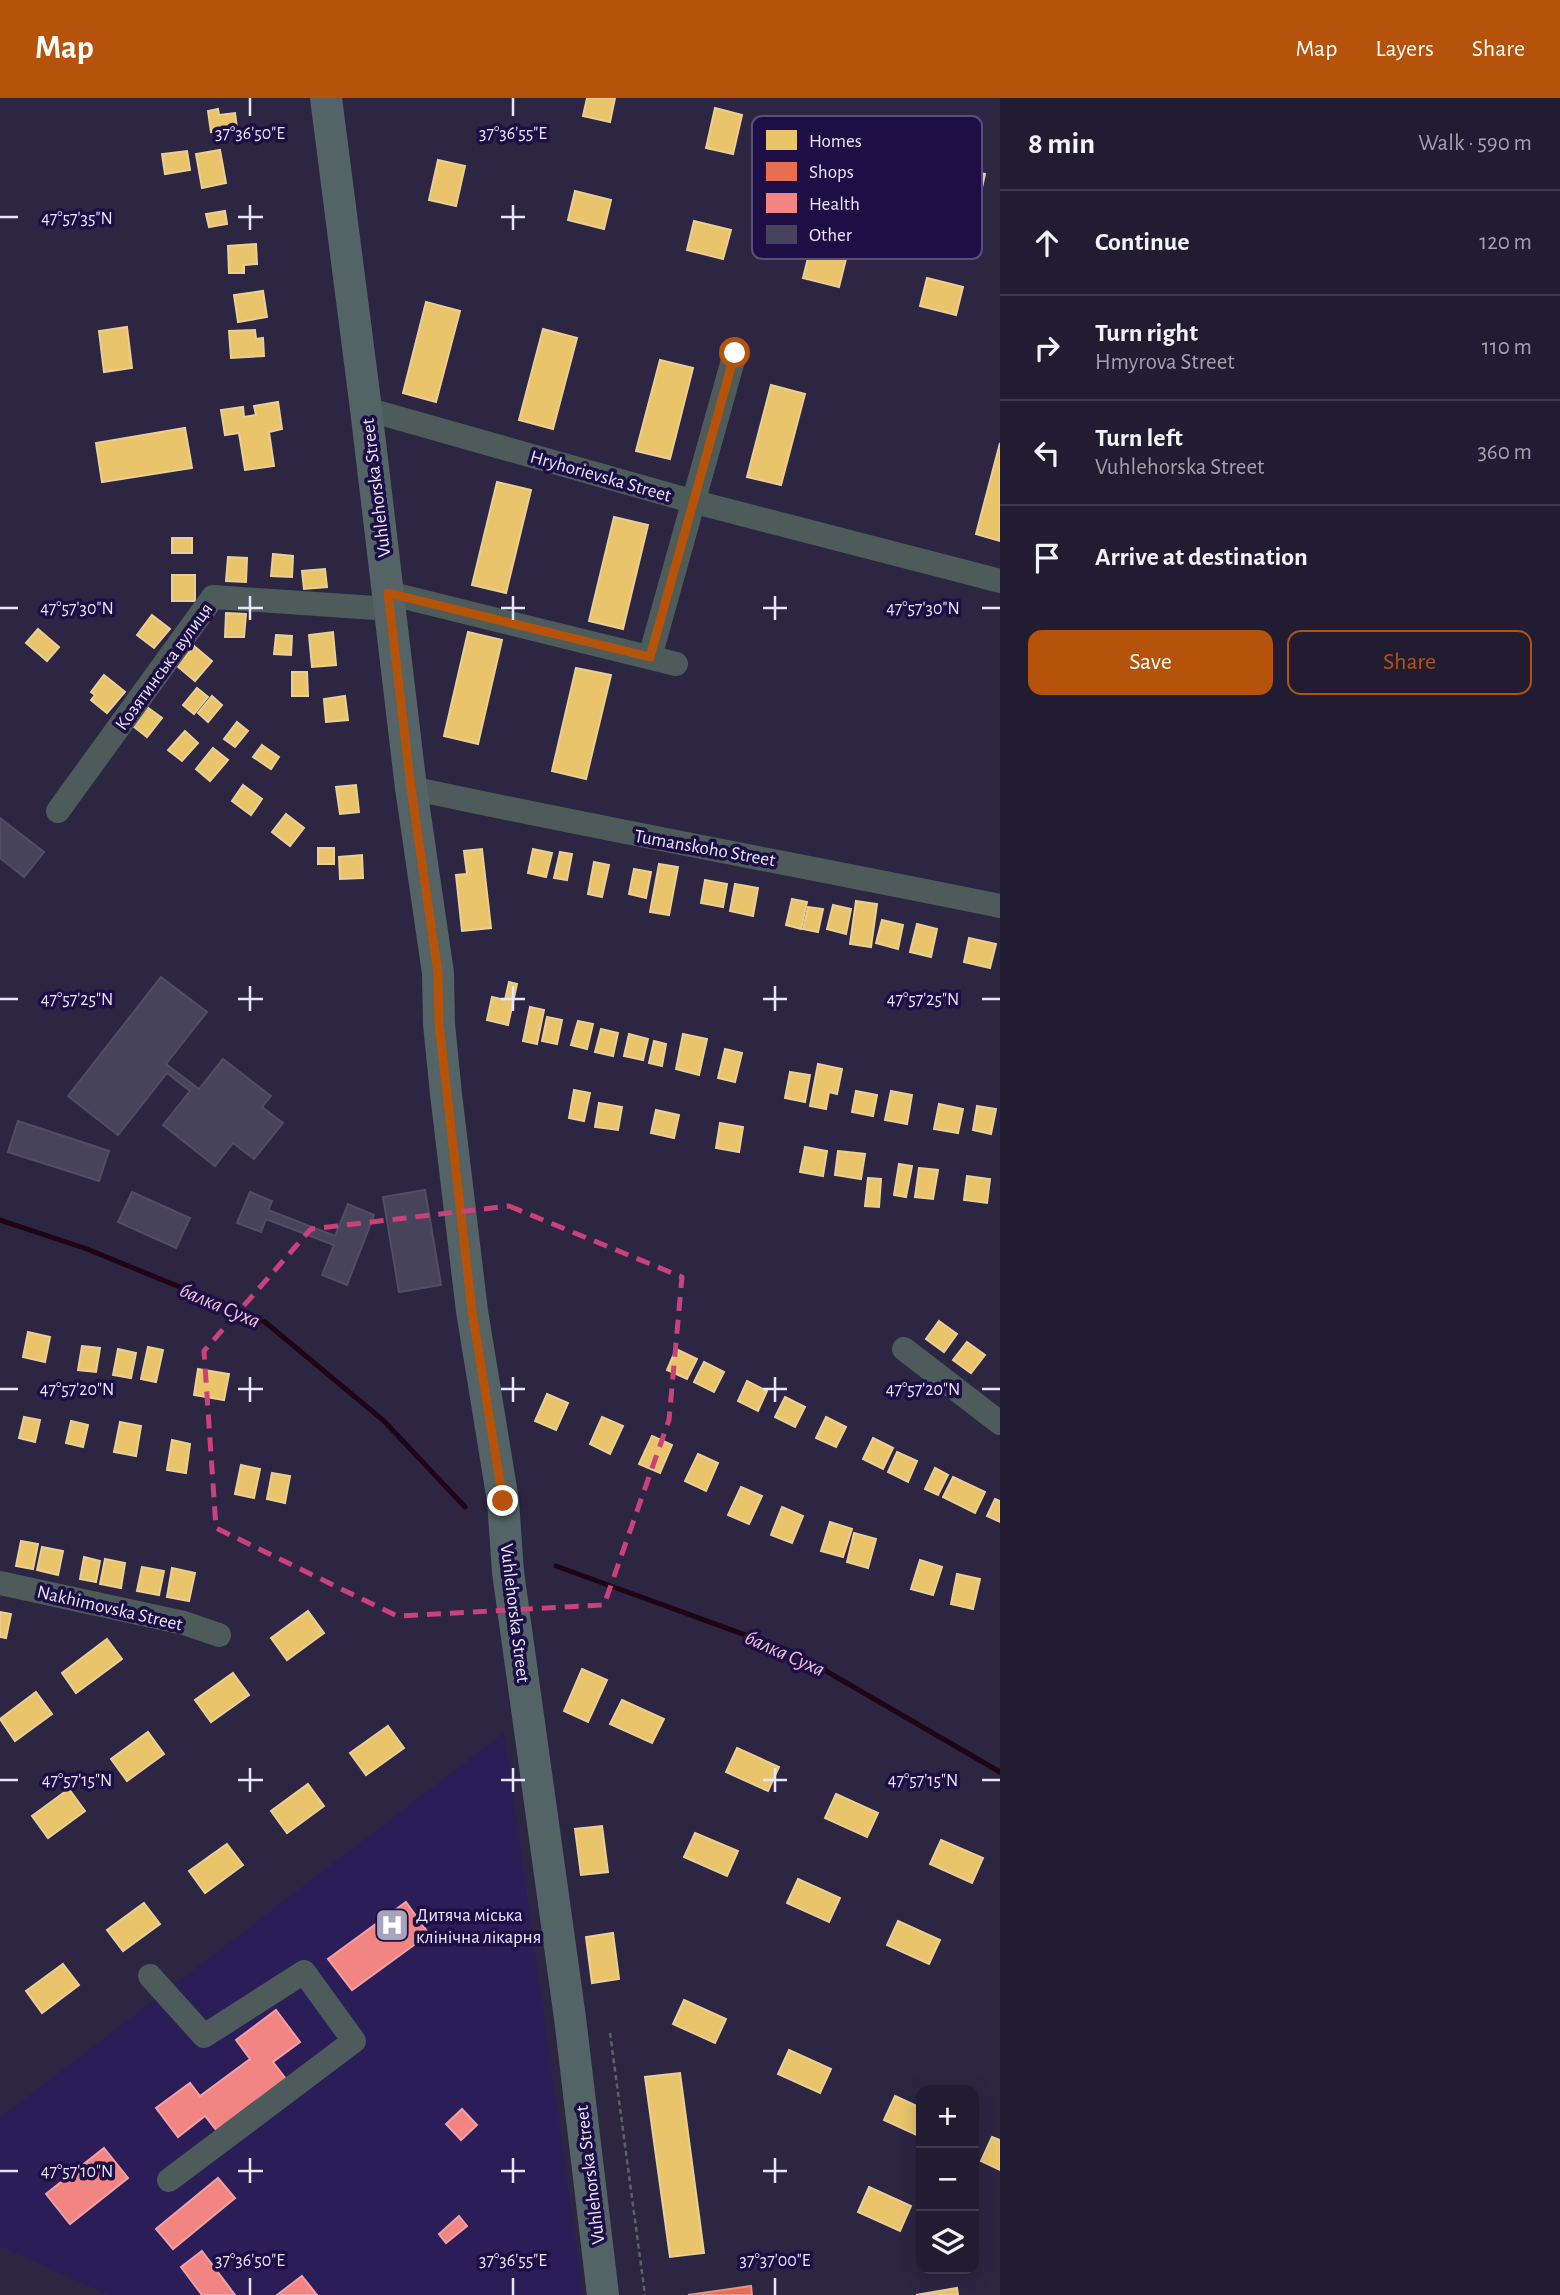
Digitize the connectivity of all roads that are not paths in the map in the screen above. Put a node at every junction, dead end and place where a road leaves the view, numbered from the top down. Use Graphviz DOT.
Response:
graph roads {
  1 [pos="326,98"];
  2 [pos="735,353"];
  3 [pos="366,409"];
  4 [pos="695,502"];
  5 [pos="1000,581"];
  6 [pos="389,601"];
  7 [pos="650,657"];
  8 [pos="676,664"];
  9 [pos="411,788"];
  10 [pos="58,811"];
  11 [pos="1000,906"];
  12 [pos="904,1349"];
  13 [pos="1000,1423"];
  14 [pos="0,1583"];
  15 [pos="219,1634"];
  16 [pos="150,1976"];
  17 [pos="169,2180"];
  18 [pos="603,2295"];
  1 -- 3 [label="main road, Vuhlehorska Street"];
  2 -- 4 [label="street"];
  3 -- 4 [label="street, Hryhorievska Street"];
  3 -- 6 [label="main road, Vuhlehorska Street"];
  4 -- 5 [label="street, Hryhorievska Street"];
  4 -- 7 [label="street"];
  6 -- 7 [label="street"];
  6 -- 9 [label="main road, Vuhlehorska Street"];
  6 -- 10 [label="street, Козятинська вулиця"];
  7 -- 8 [label="street"];
  9 -- 11 [label="street, Tumanskoho Street"];
  9 -- 18 [label="main road, Vuhlehorska Street"];
  12 -- 13 [label="street"];
  14 -- 15 [label="street, Nakhimovska Street"];
  16 -- 17 [label="street"];
}
